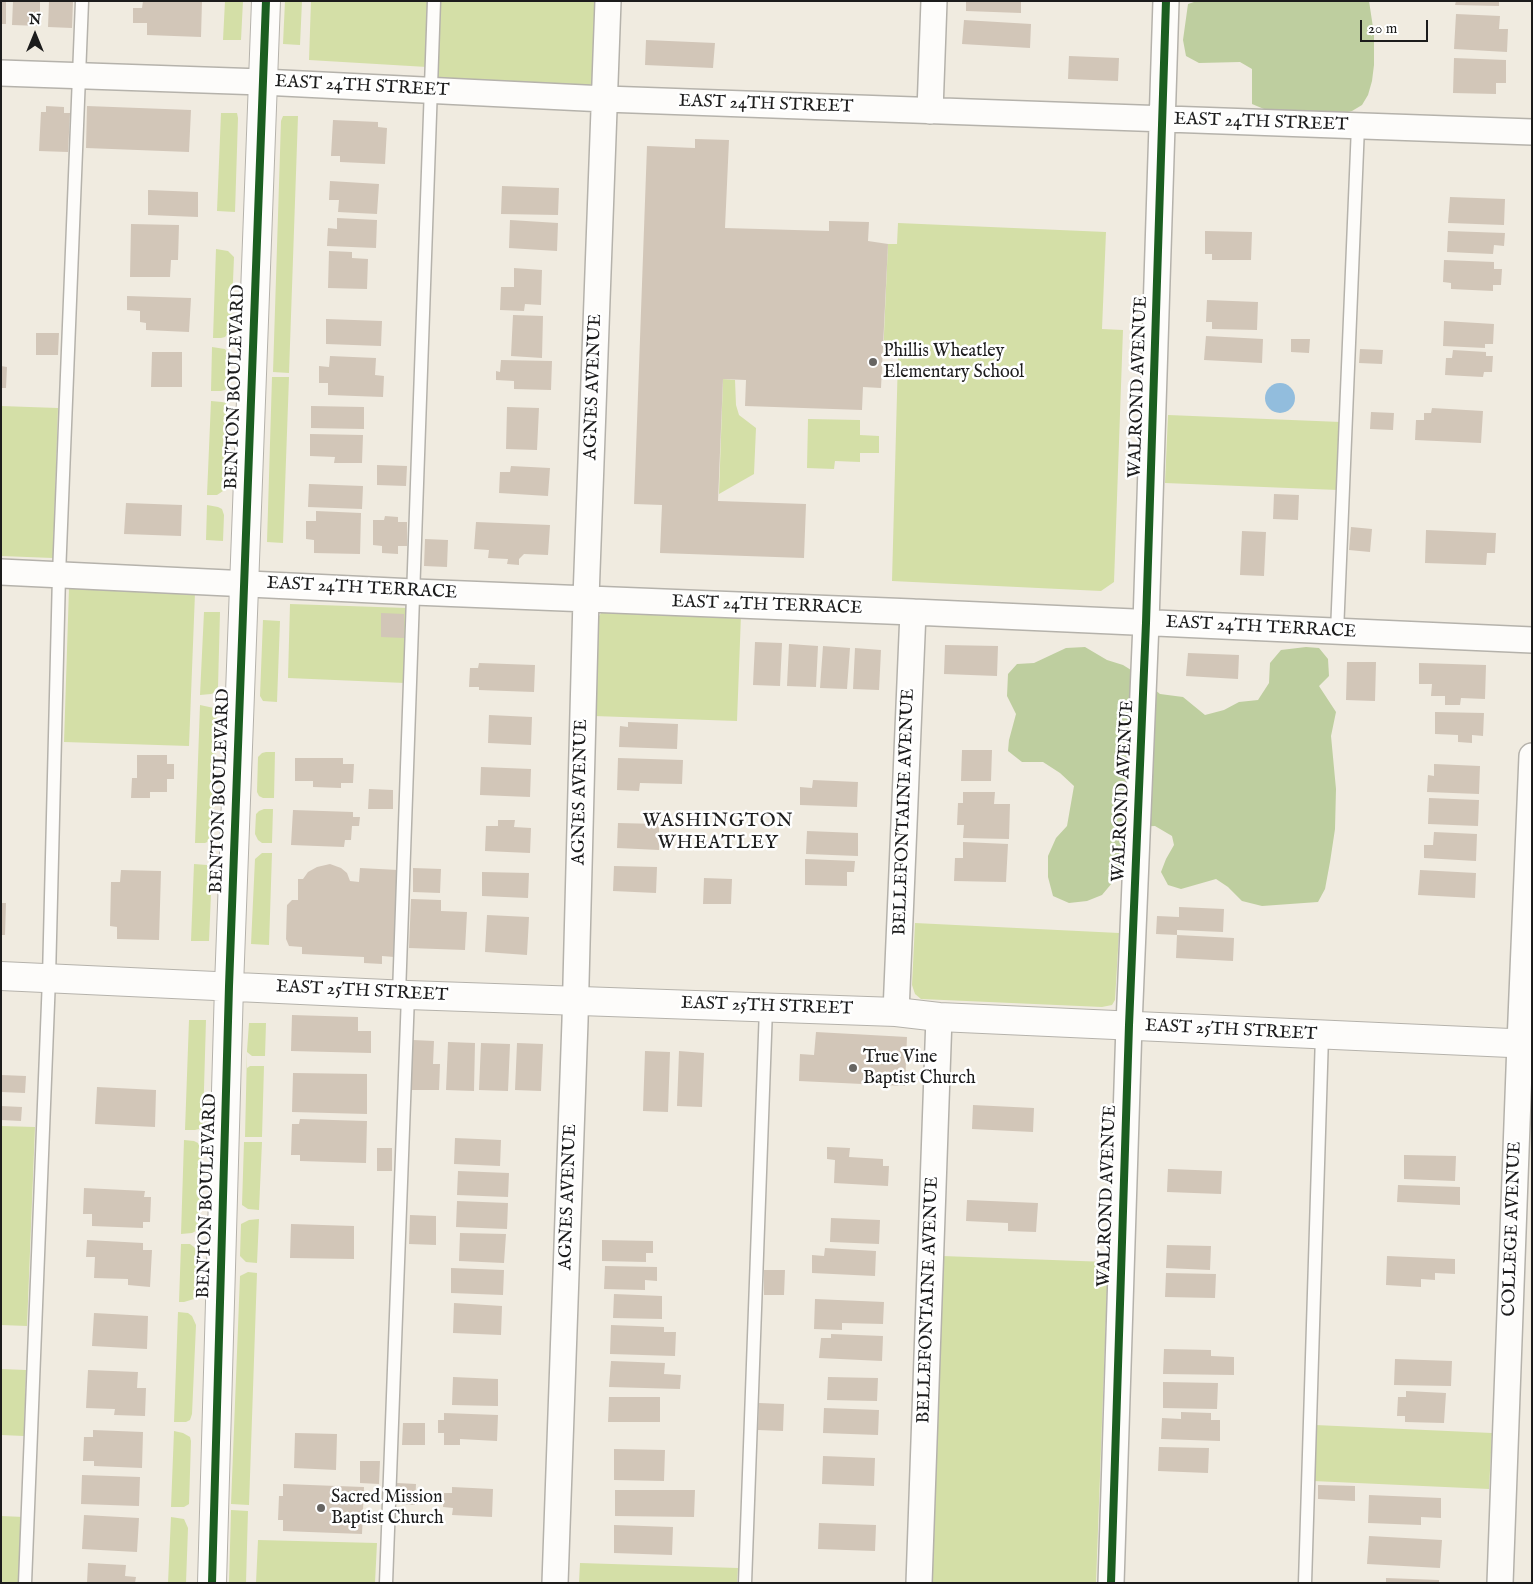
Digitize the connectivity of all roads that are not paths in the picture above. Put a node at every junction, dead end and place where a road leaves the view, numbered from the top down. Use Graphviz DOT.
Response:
graph roads {
  1 [pos="82,1"];
  2 [pos="266,1"];
  3 [pos="434,1"];
  4 [pos="608,1"];
  5 [pos="934,1"];
  6 [pos="1166,1"];
  7 [pos="1,73"];
  8 [pos="79,76"];
  9 [pos="262,82"];
  10 [pos="431,90"];
  11 [pos="605,99"];
  12 [pos="930,111"];
  13 [pos="1162,119"];
  14 [pos="1358,126"];
  15 [pos="1532,132"];
  16 [pos="1,572"];
  17 [pos="59,575"];
  18 [pos="244,583"];
  19 [pos="414,592"];
  20 [pos="586,598"];
  21 [pos="913,612"];
  22 [pos="1146,623"];
  23 [pos="1337,632"];
  24 [pos="1532,640"];
  25 [pos="1532,756"];
  26 [pos="1531,800"];
  27 [pos="1,976"];
  28 [pos="49,978"];
  29 [pos="229,986"];
  30 [pos="403,995"];
  31 [pos="576,1001"];
  32 [pos="766,1008"];
  33 [pos="896,1012"];
  34 [pos="939,1017"];
  35 [pos="1129,1025"];
  36 [pos="1322,1035"];
  37 [pos="1526,1043"];
  38 [pos="25,1583"];
  39 [pos="212,1583"];
  40 [pos="386,1583"];
  41 [pos="555,1583"];
  42 [pos="745,1583"];
  43 [pos="919,1583"];
  44 [pos="1110,1583"];
  45 [pos="1305,1583"];
  46 [pos="1500,1583"];
  1 -- 8 [label="lane"];
  2 -- 9 [label="street, BENTON BOULEVARD"];
  3 -- 10 [label="lane"];
  4 -- 11 [label="street, AGNES AVENUE"];
  5 -- 12 [label="street"];
  6 -- 13 [label="street, WALROND AVENUE"];
  7 -- 8 [label="street, EAST 24TH STREET"];
  8 -- 9 [label="street, EAST 24TH STREET"];
  8 -- 17 [label="lane"];
  9 -- 10 [label="street, EAST 24TH STREET"];
  9 -- 18 [label="street, BENTON BOULEVARD"];
  10 -- 11 [label="street, EAST 24TH STREET"];
  10 -- 19 [label="lane"];
  11 -- 12 [label="street, EAST 24TH STREET"];
  11 -- 20 [label="street, AGNES AVENUE"];
  12 -- 13 [label="street, EAST 24TH STREET"];
  13 -- 14 [label="street, EAST 24TH STREET"];
  13 -- 22 [label="street, WALROND AVENUE"];
  14 -- 15 [label="street, EAST 24TH STREET"];
  14 -- 23 [label="lane"];
  16 -- 17 [label="street, EAST 24TH TERRACE"];
  17 -- 18 [label="street, EAST 24TH TERRACE"];
  17 -- 28 [label="lane"];
  18 -- 19 [label="street, EAST 24TH TERRACE"];
  18 -- 29 [label="street, BENTON BOULEVARD"];
  19 -- 20 [label="street, EAST 24TH TERRACE"];
  19 -- 30 [label="lane"];
  20 -- 21 [label="street, EAST 24TH TERRACE"];
  20 -- 31 [label="street, AGNES AVENUE"];
  21 -- 22 [label="street, EAST 24TH TERRACE"];
  21 -- 33 [label="street, BELLEFONTAINE AVENUE"];
  22 -- 23 [label="street, EAST 24TH TERRACE"];
  22 -- 35 [label="street, WALROND AVENUE"];
  23 -- 24 [label="street, EAST 24TH TERRACE"];
  25 -- 26 [label="street, COLLEGE AVENUE"];
  26 -- 37 [label="street, COLLEGE AVENUE"];
  27 -- 28 [label="street, EAST 25TH STREET"];
  28 -- 29 [label="street, EAST 25TH STREET"];
  28 -- 38 [label="lane"];
  29 -- 30 [label="street, EAST 25TH STREET"];
  29 -- 39 [label="street, BENTON BOULEVARD"];
  30 -- 31 [label="street, EAST 25TH STREET"];
  30 -- 40 [label="lane"];
  31 -- 32 [label="street, EAST 25TH STREET"];
  31 -- 41 [label="street, AGNES AVENUE"];
  32 -- 33 [label="street, EAST 25TH STREET"];
  32 -- 42 [label="lane"];
  33 -- 34 [label="street, EAST 25TH STREET"];
  34 -- 35 [label="street, EAST 25TH STREET"];
  34 -- 43 [label="street, BELLEFONTAINE AVENUE"];
  35 -- 36 [label="street, EAST 25TH STREET"];
  35 -- 44 [label="street, WALROND AVENUE"];
  36 -- 37 [label="street, EAST 25TH STREET"];
  36 -- 45 [label="lane"];
  37 -- 46 [label="street, COLLEGE AVENUE"];
}
